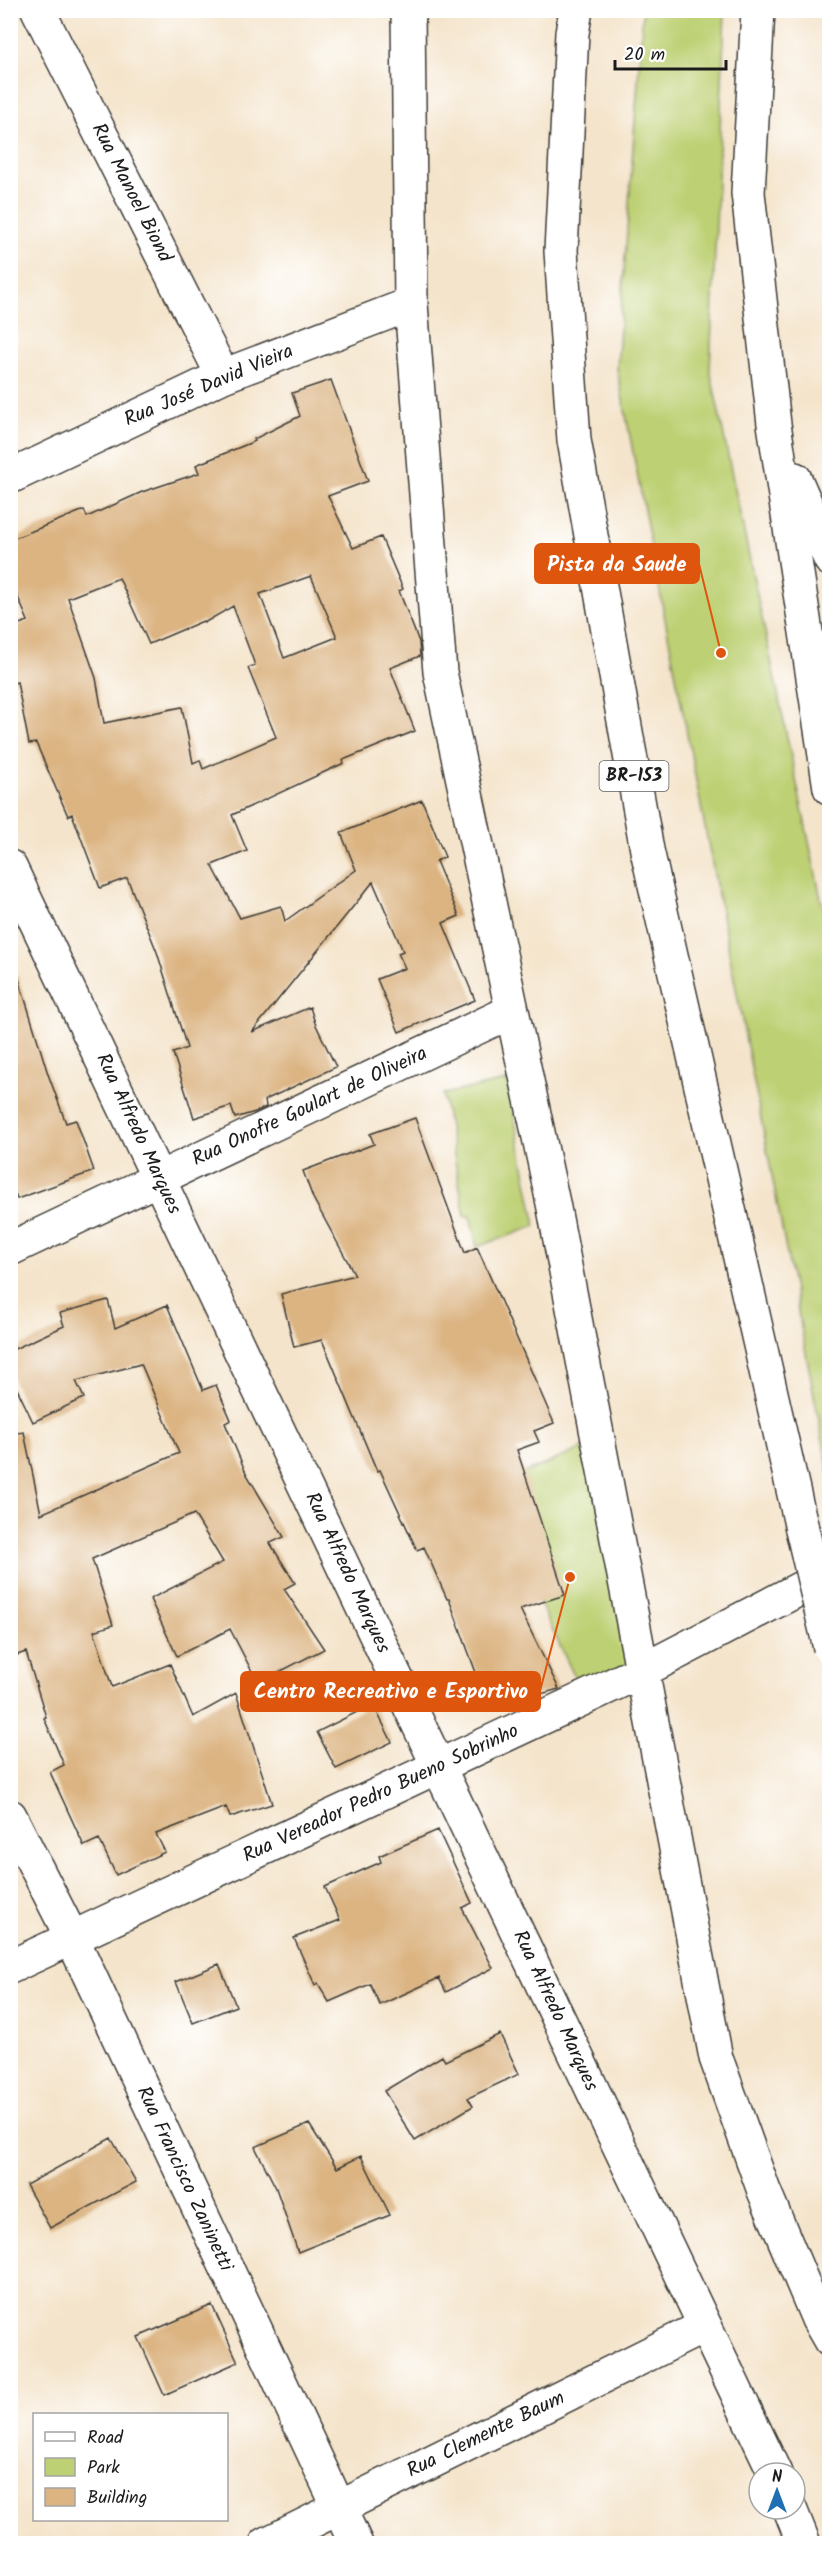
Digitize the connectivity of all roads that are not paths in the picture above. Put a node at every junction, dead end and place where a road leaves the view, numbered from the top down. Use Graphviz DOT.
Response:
graph roads {
  1 [pos="38,10"];
  2 [pos="408,10"];
  3 [pos="758,10"];
  4 [pos="571,18"];
  5 [pos="411,304"];
  6 [pos="223,376"];
  7 [pos="774,424"];
  8 [pos="10,477"];
  9 [pos="830,558"];
  10 [pos="830,788"];
  11 [pos="10,867"];
  12 [pos="512,1011"];
  13 [pos="159,1179"];
  14 [pos="10,1249"];
  15 [pos="822,1577"];
  16 [pos="830,1648"];
  17 [pos="642,1671"];
  18 [pos="439,1767"];
  19 [pos="10,1816"];
  20 [pos="72,1938"];
  21 [pos="10,1967"];
  22 [pos="705,2325"];
  23 [pos="830,2340"];
  24 [pos="769,2461"];
  25 [pos="338,2508"];
  26 [pos="795,2521"];
  27 [pos="266,2544"];
  28 [pos="356,2544"];
  29 [pos="804,2544"];
  1 -- 6 [label="main road, Rua Manoel Biond"];
  2 -- 5 [label="main road"];
  3 -- 7 [label="main road"];
  4 -- 16 [label="main road, BR-153, bridge"];
  5 -- 6 [label="main road, Rua José David Vieira"];
  5 -- 12 [label="main road"];
  6 -- 8 [label="main road, Rua José David Vieira"];
  7 -- 9 [label="main road"];
  7 -- 10 [label="main road"];
  11 -- 13 [label="main road, Rua Alfredo Marques"];
  12 -- 13 [label="main road, Rua Onofre Goulart de Oliveira"];
  12 -- 17 [label="main road"];
  13 -- 14 [label="main road, Rua Onofre Goulart de Oliveira"];
  13 -- 18 [label="main road, Rua Alfredo Marques"];
  15 -- 17 [label="main road, Rua Vereador Pedro Bueno Sobrinho"];
  17 -- 18 [label="main road, Rua Vereador Pedro Bueno Sobrinho"];
  17 -- 23 [label="main road"];
  18 -- 20 [label="main road, Rua Vereador Pedro Bueno Sobrinho"];
  18 -- 22 [label="main road, Rua Alfredo Marques"];
  19 -- 20 [label="main road, Rua Francisco Zaninetti"];
  20 -- 21 [label="main road, Rua Vereador Pedro Bueno Sobrinho"];
  20 -- 25 [label="main road, Rua Francisco Zaninetti"];
  22 -- 24 [label="main road, Rua Alfredo Marques"];
  22 -- 25 [label="main road, Rua Clemente Baum"];
  25 -- 27 [label="main road, Rua Clemente Baum"];
  25 -- 28 [label="main road, Rua Francisco Zaninetti"];
  26 -- 29 [label="main road"];
}
